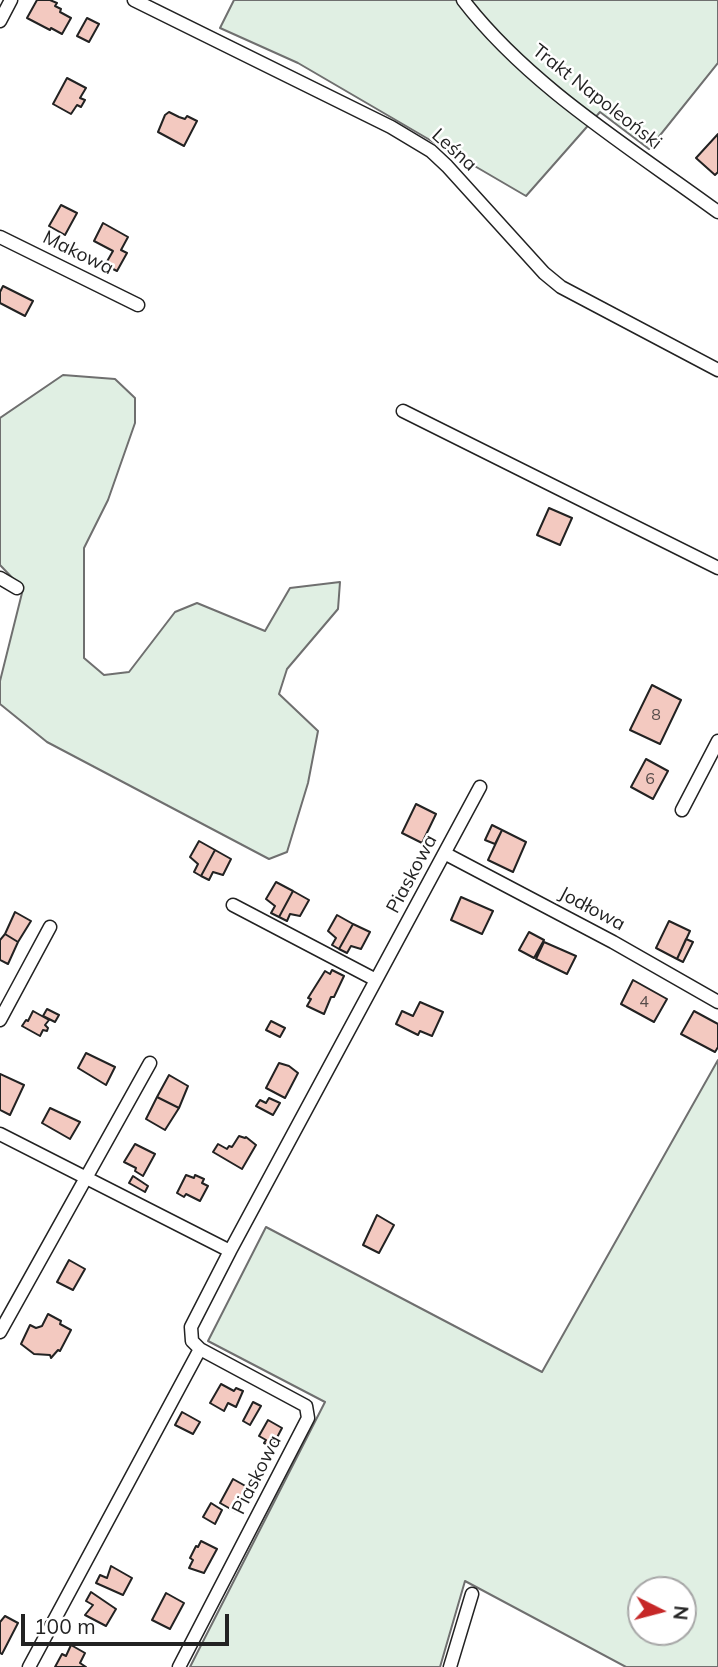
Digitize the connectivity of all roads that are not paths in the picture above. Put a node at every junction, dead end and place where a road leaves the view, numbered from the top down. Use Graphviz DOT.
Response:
graph roads {
  1 [pos="11,0"];
  2 [pos="134,0"];
  3 [pos="463,0"];
  4 [pos="0,21"];
  5 [pos="718,212"];
  6 [pos="0,237"];
  7 [pos="138,305"];
  8 [pos="718,370"];
  9 [pos="403,411"];
  10 [pos="718,568"];
  11 [pos="0,578"];
  12 [pos="17,587"];
  13 [pos="718,741"];
  14 [pos="714,760"];
  15 [pos="480,787"];
  16 [pos="682,810"];
  17 [pos="446,854"];
  18 [pos="233,905"];
  19 [pos="50,927"];
  20 [pos="376,980"];
  21 [pos="718,1002"];
  22 [pos="0,1020"];
  23 [pos="150,1063"];
  24 [pos="0,1134"];
  25 [pos="87,1178"];
  26 [pos="230,1251"];
  27 [pos="0,1332"];
  28 [pos="200,1349"];
  29 [pos="472,1594"];
  30 [pos="29,1667"];
  31 [pos="179,1667"];
  32 [pos="450,1667"];
  1 -- 4 [label="street"];
  2 -- 8 [label="street, Leśna"];
  3 -- 5 [label="street, Trakt Napoleoński"];
  6 -- 7 [label="street, Makowa"];
  9 -- 10 [label="street"];
  11 -- 12 [label="street"];
  13 -- 14 [label="street"];
  14 -- 16 [label="street"];
  15 -- 17 [label="street, Piaskowa"];
  17 -- 20 [label="street, Piaskowa"];
  17 -- 21 [label="street, Jodłowa"];
  18 -- 20 [label="street"];
  19 -- 22 [label="street"];
  20 -- 26 [label="street, Piaskowa"];
  23 -- 25 [label="street"];
  24 -- 25 [label="street"];
  25 -- 26 [label="street"];
  25 -- 27 [label="street"];
  26 -- 28 [label="street, Piaskowa"];
  28 -- 30 [label="street"];
  28 -- 31 [label="street, Piaskowa"];
  29 -- 32 [label="street"];
}
